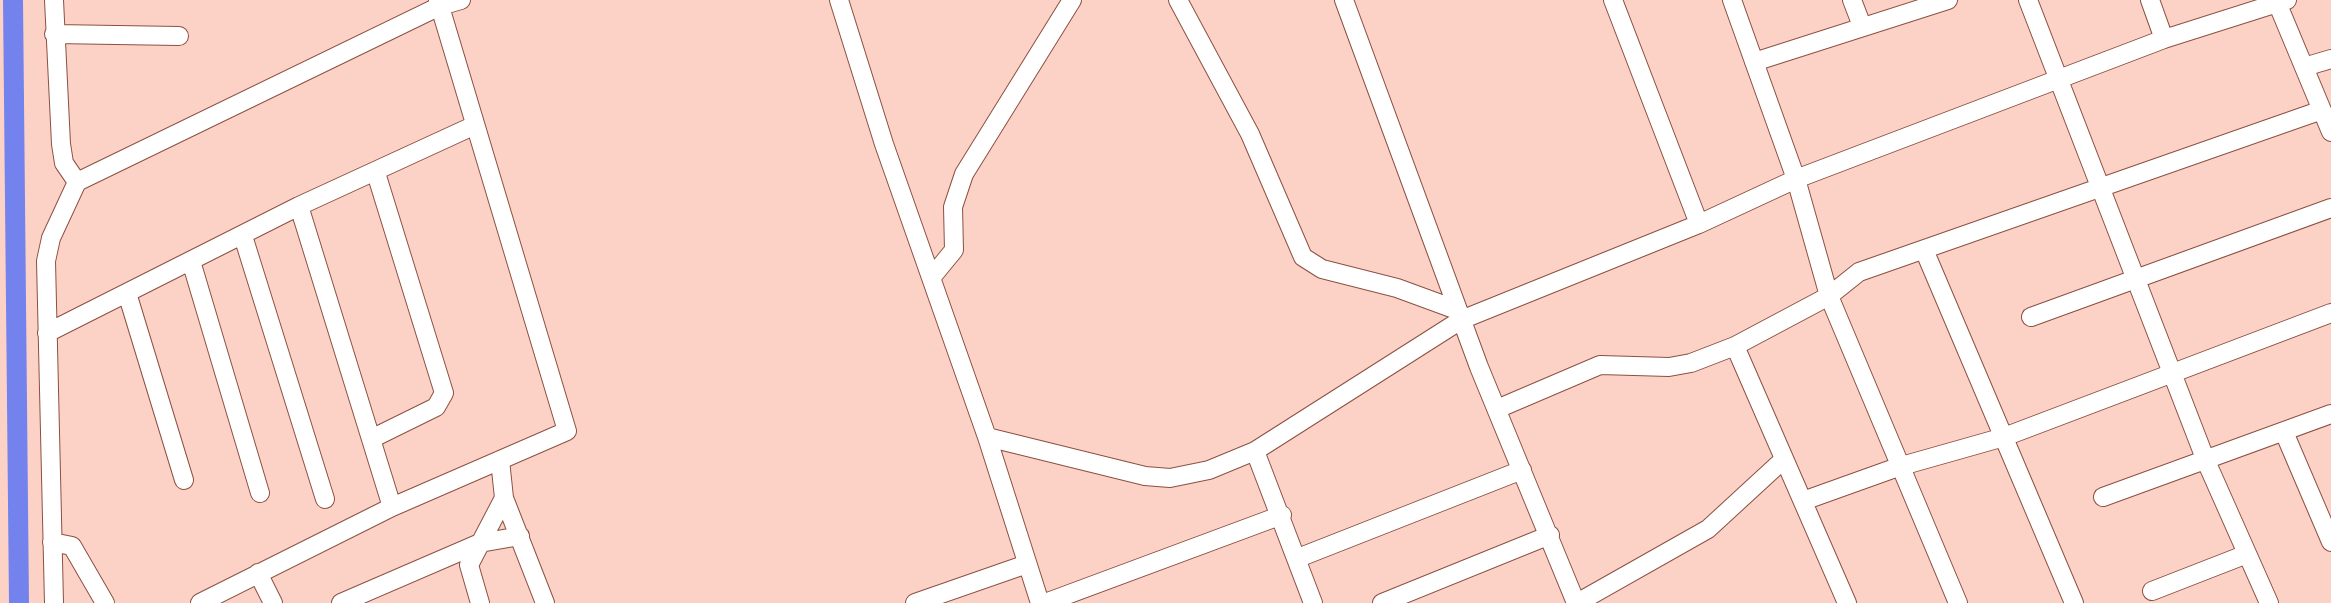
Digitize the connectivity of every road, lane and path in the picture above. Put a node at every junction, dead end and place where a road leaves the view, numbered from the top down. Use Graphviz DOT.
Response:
graph roads {
  1 [pos="54,0"];
  2 [pos="461,0"];
  3 [pos="839,0"];
  4 [pos="1072,0"];
  5 [pos="1178,0"];
  6 [pos="1344,0"];
  7 [pos="1613,0"];
  8 [pos="1732,0"];
  9 [pos="1852,0"];
  10 [pos="1948,0"];
  11 [pos="2028,0"];
  12 [pos="2150,0"];
  13 [pos="2280,1"];
  14 [pos="439,3"];
  15 [pos="1862,26"];
  16 [pos="54,34"];
  17 [pos="179,36"];
  18 [pos="2164,39"];
  19 [pos="2331,59"];
  20 [pos="1754,62"];
  21 [pos="2304,67"];
  22 [pos="2059,82"];
  23 [pos="2322,110"];
  24 [pos="473,126"];
  25 [pos="2331,132"];
  26 [pos="376,173"];
  27 [pos="1796,179"];
  28 [pos="77,182"];
  29 [pos="2098,188"];
  30 [pos="299,206"];
  31 [pos="2331,208"];
  32 [pos="1699,224"];
  33 [pos="243,236"];
  34 [pos="1925,252"];
  35 [pos="191,261"];
  36 [pos="931,278"];
  37 [pos="2135,278"];
  38 [pos="127,293"];
  39 [pos="1829,296"];
  40 [pos="2331,313"];
  41 [pos="1459,315"];
  42 [pos="2031,317"];
  43 [pos="47,333"];
  44 [pos="1735,346"];
  45 [pos="2171,371"];
  46 [pos="1497,409"];
  47 [pos="2331,414"];
  48 [pos="2284,432"];
  49 [pos="987,437"];
  50 [pos="2004,437"];
  51 [pos="371,439"];
  52 [pos="1255,451"];
  53 [pos="500,460"];
  54 [pos="1783,460"];
  55 [pos="2206,461"];
  56 [pos="1898,467"];
  57 [pos="1522,470"];
  58 [pos="184,480"];
  59 [pos="260,493"];
  60 [pos="2103,497"];
  61 [pos="504,498"];
  62 [pos="325,499"];
  63 [pos="1803,501"];
  64 [pos="392,507"];
  65 [pos="1282,515"];
  66 [pos="1550,535"];
  67 [pos="520,536"];
  68 [pos="52,542"];
  69 [pos="2331,542"];
  70 [pos="480,543"];
  71 [pos="2247,554"];
  72 [pos="1298,558"];
  73 [pos="1027,564"];
  74 [pos="258,573"];
  75 [pos="2152,591"];
  76 [pos="54,603"];
  77 [pos="105,603"];
  78 [pos="200,603"];
  79 [pos="273,603"];
  80 [pos="341,603"];
  81 [pos="480,603"];
  82 [pos="545,603"];
  83 [pos="915,603"];
  84 [pos="1043,603"];
  85 [pos="1313,603"];
  86 [pos="1382,603"];
  87 [pos="1576,603"];
  88 [pos="1847,603"];
  89 [pos="1958,603"];
  90 [pos="2074,603"];
  91 [pos="2269,603"];
  1 -- 16 [label="street"];
  2 -- 14 [label="street"];
  3 -- 36 [label="street"];
  4 -- 36 [label="street"];
  5 -- 41 [label="street"];
  6 -- 41 [label="street"];
  7 -- 32 [label="street"];
  8 -- 20 [label="street"];
  9 -- 15 [label="street"];
  10 -- 15 [label="street"];
  11 -- 22 [label="street"];
  12 -- 18 [label="street"];
  13 -- 18 [label="street"];
  13 -- 21 [label="street"];
  14 -- 24 [label="street"];
  14 -- 28 [label="street"];
  15 -- 20 [label="street"];
  16 -- 17 [label="street"];
  16 -- 28 [label="street"];
  18 -- 22 [label="street"];
  19 -- 21 [label="street"];
  20 -- 27 [label="street"];
  21 -- 23 [label="street"];
  22 -- 27 [label="street"];
  22 -- 29 [label="street"];
  23 -- 25 [label="street"];
  23 -- 29 [label="street"];
  24 -- 26 [label="street"];
  24 -- 53 [label="street"];
  26 -- 30 [label="street"];
  26 -- 51 [label="street"];
  27 -- 32 [label="street"];
  27 -- 39 [label="street"];
  28 -- 43 [label="street"];
  29 -- 34 [label="street"];
  29 -- 37 [label="street"];
  30 -- 33 [label="street"];
  30 -- 51 [label="street"];
  31 -- 37 [label="street"];
  32 -- 41 [label="street"];
  33 -- 35 [label="street"];
  33 -- 62 [label="street"];
  34 -- 39 [label="street"];
  34 -- 50 [label="street"];
  35 -- 38 [label="street"];
  35 -- 59 [label="street"];
  36 -- 49 [label="street"];
  37 -- 42 [label="street"];
  37 -- 45 [label="street"];
  38 -- 43 [label="street"];
  38 -- 58 [label="street"];
  39 -- 44 [label="street"];
  39 -- 56 [label="street"];
  40 -- 45 [label="street"];
  41 -- 46 [label="street"];
  41 -- 52 [label="street"];
  43 -- 68 [label="street"];
  44 -- 46 [label="street"];
  44 -- 54 [label="street"];
  45 -- 50 [label="street"];
  45 -- 55 [label="street"];
  46 -- 57 [label="street"];
  47 -- 48 [label="street"];
  48 -- 55 [label="street"];
  48 -- 69 [label="street"];
  49 -- 52 [label="street"];
  49 -- 73 [label="street"];
  50 -- 56 [label="street"];
  50 -- 90 [label="street"];
  51 -- 64 [label="street"];
  52 -- 65 [label="street"];
  53 -- 61 [label="street"];
  53 -- 64 [label="street"];
  54 -- 63 [label="street"];
  54 -- 87 [label="street"];
  55 -- 60 [label="street"];
  55 -- 71 [label="street"];
  56 -- 63 [label="street"];
  56 -- 89 [label="street"];
  57 -- 66 [label="street"];
  57 -- 72 [label="street"];
  61 -- 67 [label="street"];
  61 -- 70 [label="street"];
  63 -- 88 [label="street"];
  64 -- 74 [label="street"];
  65 -- 72 [label="street"];
  65 -- 84 [label="street"];
  66 -- 86 [label="street"];
  66 -- 87 [label="street"];
  67 -- 70 [label="street"];
  67 -- 82 [label="street"];
  68 -- 76 [label="street"];
  68 -- 77 [label="street"];
  70 -- 80 [label="street"];
  70 -- 81 [label="street"];
  71 -- 75 [label="street"];
  71 -- 91 [label="street"];
  72 -- 85 [label="street"];
  73 -- 83 [label="street"];
  73 -- 84 [label="street"];
  74 -- 78 [label="street"];
  74 -- 79 [label="street"];
}
